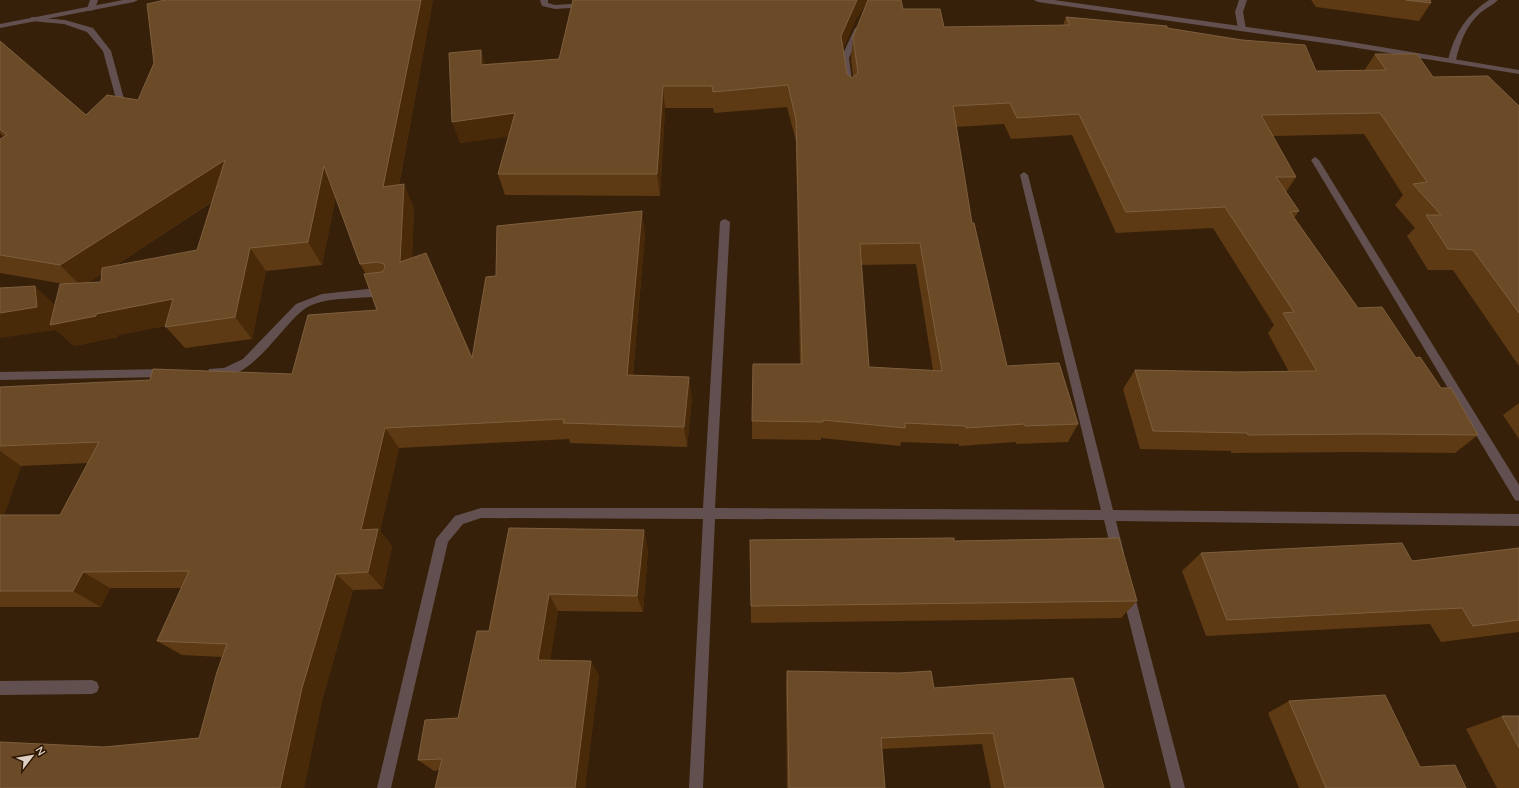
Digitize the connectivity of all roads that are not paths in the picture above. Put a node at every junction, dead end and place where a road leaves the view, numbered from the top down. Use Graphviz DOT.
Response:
graph roads {
  1 [pos="94,0"];
  2 [pos="134,0"];
  3 [pos="544,0"];
  4 [pos="1038,0"];
  5 [pos="1243,0"];
  6 [pos="1494,0"];
  7 [pos="591,5"];
  8 [pos="91,8"];
  9 [pos="34,19"];
  10 [pos="862,20"];
  11 [pos="0,26"];
  12 [pos="1242,29"];
  13 [pos="1452,60"];
  14 [pos="1519,72"];
  15 [pos="850,95"];
  16 [pos="117,120"];
  17 [pos="1316,160"];
  18 [pos="1024,175"];
  19 [pos="725,222"];
  20 [pos="390,290"];
  21 [pos="202,372"];
  22 [pos="178,373"];
  23 [pos="0,376"];
  24 [pos="1519,496"];
  25 [pos="708,515"];
  26 [pos="1108,515"];
  27 [pos="1519,520"];
  28 [pos="1122,568"];
  29 [pos="1126,584"];
  30 [pos="92,687"];
  31 [pos="0,688"];
  32 [pos="384,788"];
  33 [pos="696,788"];
  34 [pos="1178,788"];
  1 -- 8 [label="street"];
  2 -- 8 [label="street"];
  3 -- 7 [label="street"];
  4 -- 12 [label="street"];
  5 -- 12 [label="street"];
  6 -- 13 [label="street"];
  8 -- 9 [label="street"];
  9 -- 11 [label="street"];
  9 -- 16 [label="street"];
  10 -- 15 [label="street"];
  12 -- 13 [label="street"];
  13 -- 14 [label="street"];
  17 -- 24 [label="street"];
  18 -- 26 [label="street"];
  19 -- 25 [label="street"];
  20 -- 21 [label="street"];
  22 -- 23 [label="street"];
  25 -- 26 [label="street"];
  25 -- 32 [label="street"];
  25 -- 33 [label="street"];
  26 -- 27 [label="street"];
  26 -- 28 [label="street"];
  29 -- 34 [label="street"];
  30 -- 31 [label="street"];
}
